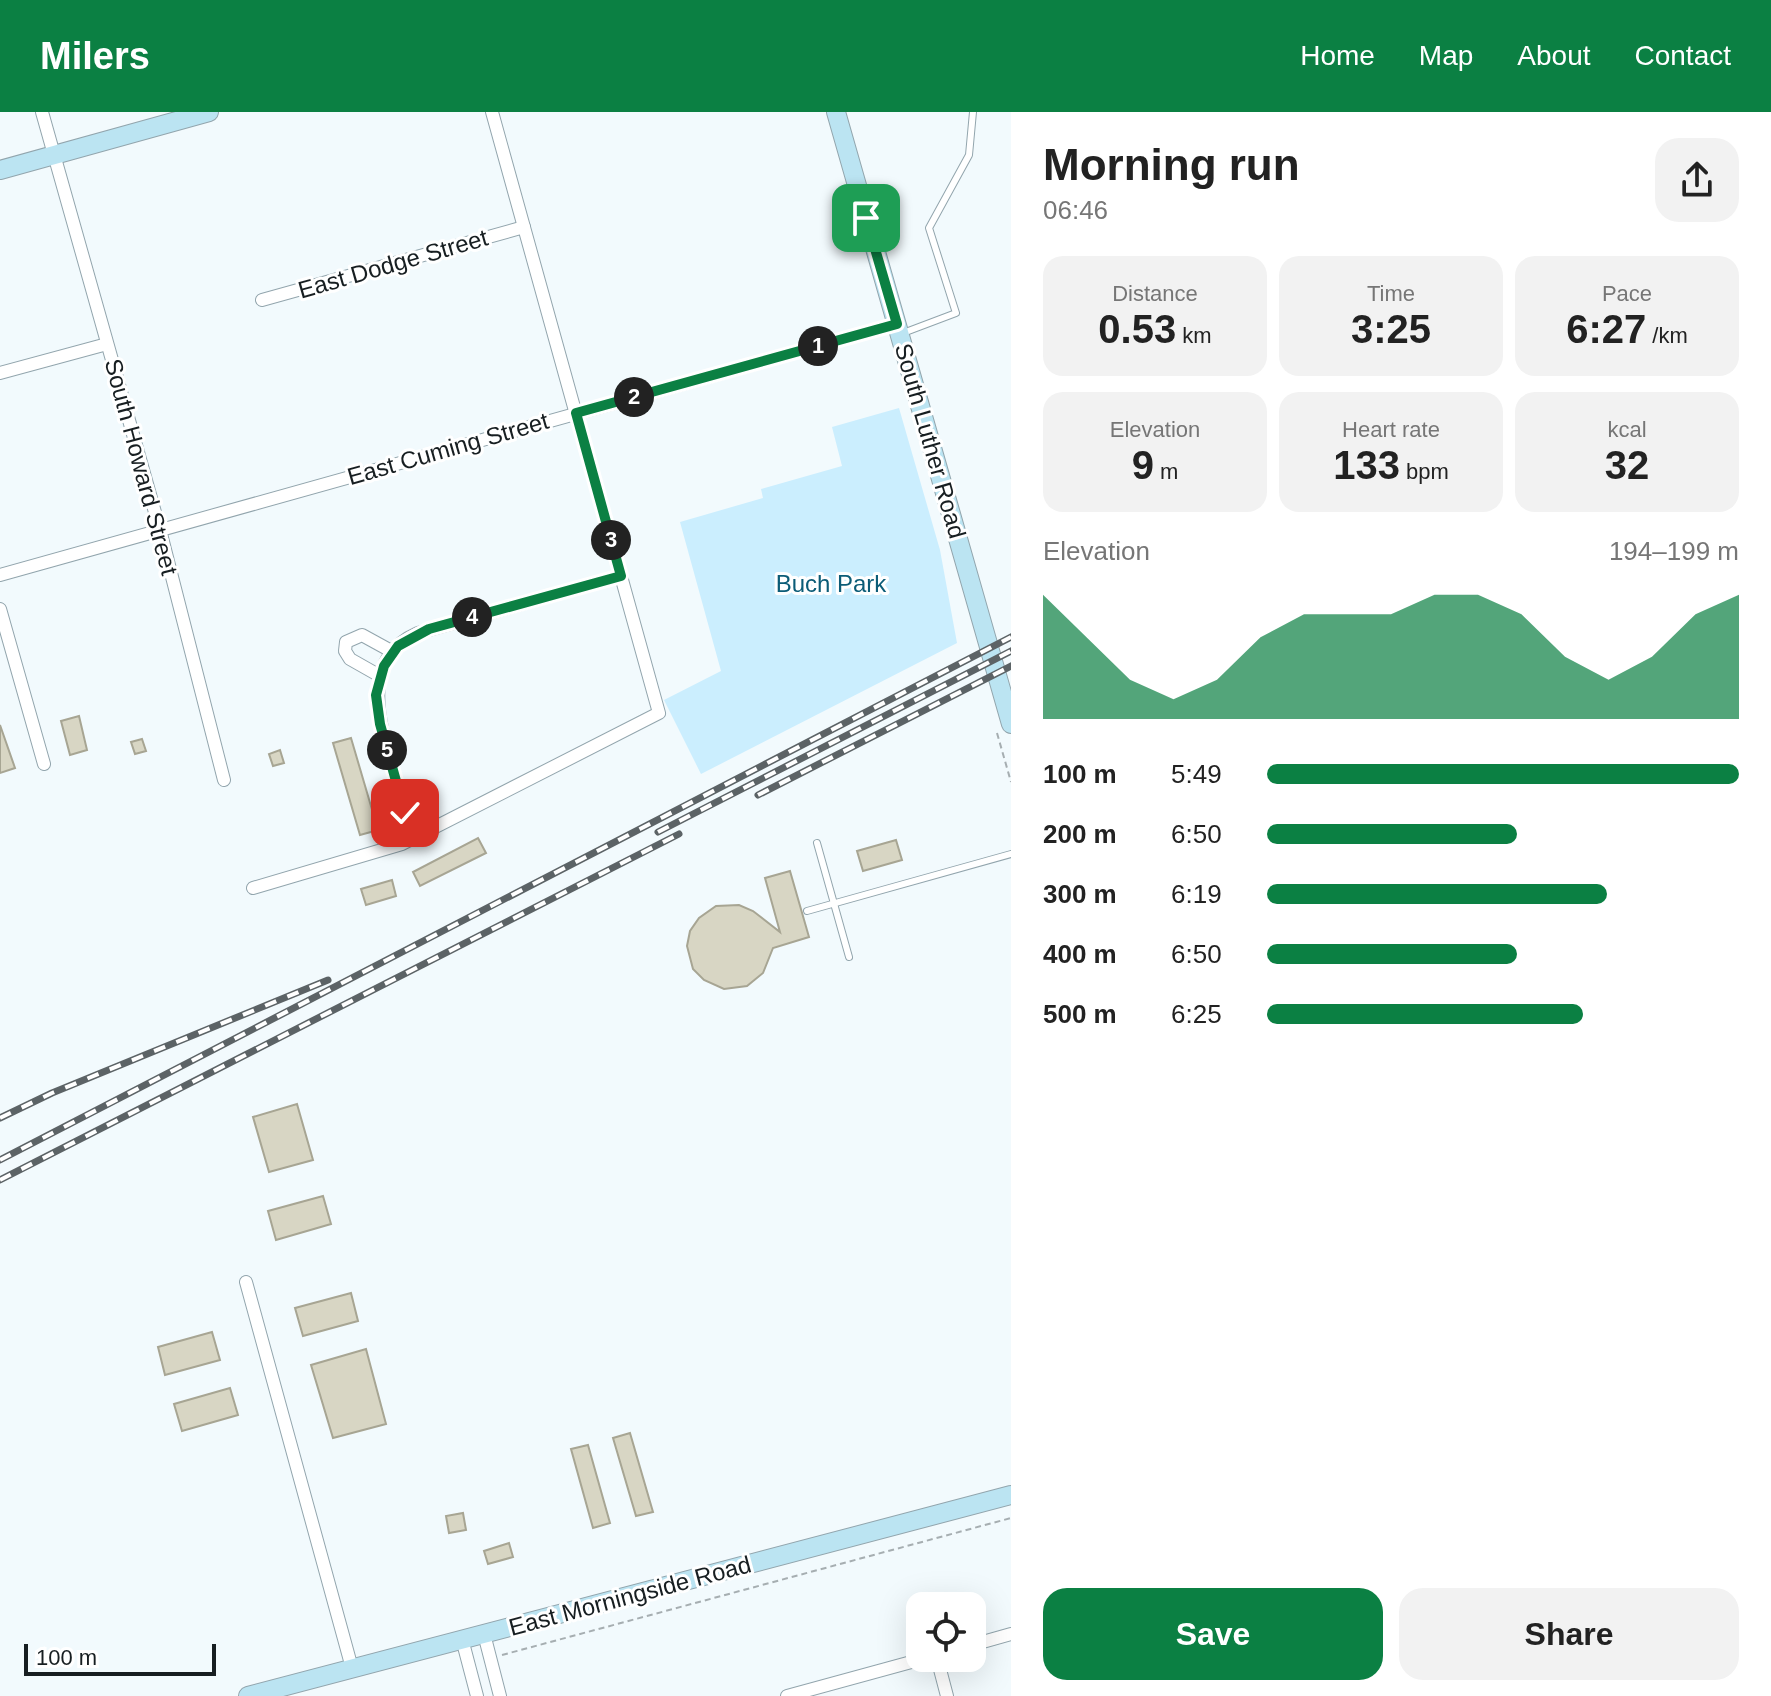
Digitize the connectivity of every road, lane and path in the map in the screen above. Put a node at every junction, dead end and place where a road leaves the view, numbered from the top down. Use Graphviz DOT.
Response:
graph roads {
  1 [pos="42,112"];
  2 [pos="209,112"];
  3 [pos="492,112"];
  4 [pos="836,112"];
  5 [pos="973,112"];
  6 [pos="55,155"];
  7 [pos="0,170"];
  8 [pos="524,227"];
  9 [pos="262,300"];
  10 [pos="898,329"];
  11 [pos="107,344"];
  12 [pos="0,373"];
  13 [pos="576,413"];
  14 [pos="160,530"];
  15 [pos="0,575"];
  16 [pos="621,576"];
  17 [pos="0,609"];
  18 [pos="393,652"];
  19 [pos="380,676"];
  20 [pos="1003,725"];
  21 [pos="44,764"];
  22 [pos="224,780"];
  23 [pos="1011,782"];
  24 [pos="415,838"];
  25 [pos="817,843"];
  26 [pos="1011,854"];
  27 [pos="253,888"];
  28 [pos="834,903"];
  29 [pos="807,911"];
  30 [pos="849,957"];
  31 [pos="246,1282"];
  32 [pos="1011,1495"];
  33 [pos="1011,1518"];
  34 [pos="484,1634"];
  35 [pos="1011,1634"];
  36 [pos="462,1639"];
  37 [pos="986,1641"];
  38 [pos="501,1655"];
  39 [pos="906,1663"];
  40 [pos="352,1668"];
  41 [pos="941,1672"];
  42 [pos="248,1696"];
  43 [pos="477,1696"];
  44 [pos="500,1696"];
  45 [pos="787,1696"];
  46 [pos="947,1696"];
  1 -- 6 [label="street, South Howard Street"];
  2 -- 6 [label="street"];
  3 -- 8 [label="street"];
  4 -- 10 [label="street, South Luther Road"];
  5 -- 10 [label="lane"];
  6 -- 7 [label="street"];
  6 -- 11 [label="street, South Howard Street"];
  8 -- 9 [label="street, East Dodge Street"];
  8 -- 13 [label="street"];
  10 -- 13 [label="street, East Cuming Street"];
  10 -- 20 [label="street, South Luther Road"];
  11 -- 12 [label="street"];
  11 -- 14 [label="street, South Howard Street"];
  13 -- 14 [label="street, East Cuming Street"];
  13 -- 16 [label="street"];
  14 -- 15 [label="street, East Cuming Street"];
  14 -- 22 [label="street, South Howard Street"];
  16 -- 18 [label="street"];
  16 -- 24 [label="street"];
  17 -- 21 [label="street"];
  18 -- 19 [label="street"];
  18 -- 19 [label="street"];
  19 -- 24 [label="street"];
  20 -- 23 [label="path"];
  24 -- 27 [label="street"];
  25 -- 28 [label="lane"];
  26 -- 28 [label="lane"];
  28 -- 29 [label="lane"];
  28 -- 30 [label="lane"];
  31 -- 40 [label="street"];
  32 -- 34 [label="street, East Morningside Road"];
  33 -- 38 [label="path"];
  34 -- 36 [label="street, East Morningside Road"];
  34 -- 44 [label="street"];
  35 -- 37 [label="street"];
  36 -- 40 [label="street, East Morningside Road"];
  36 -- 43 [label="street"];
  39 -- 45 [label="street"];
  40 -- 42 [label="street, East Morningside Road"];
  41 -- 46 [label="street"];
}
